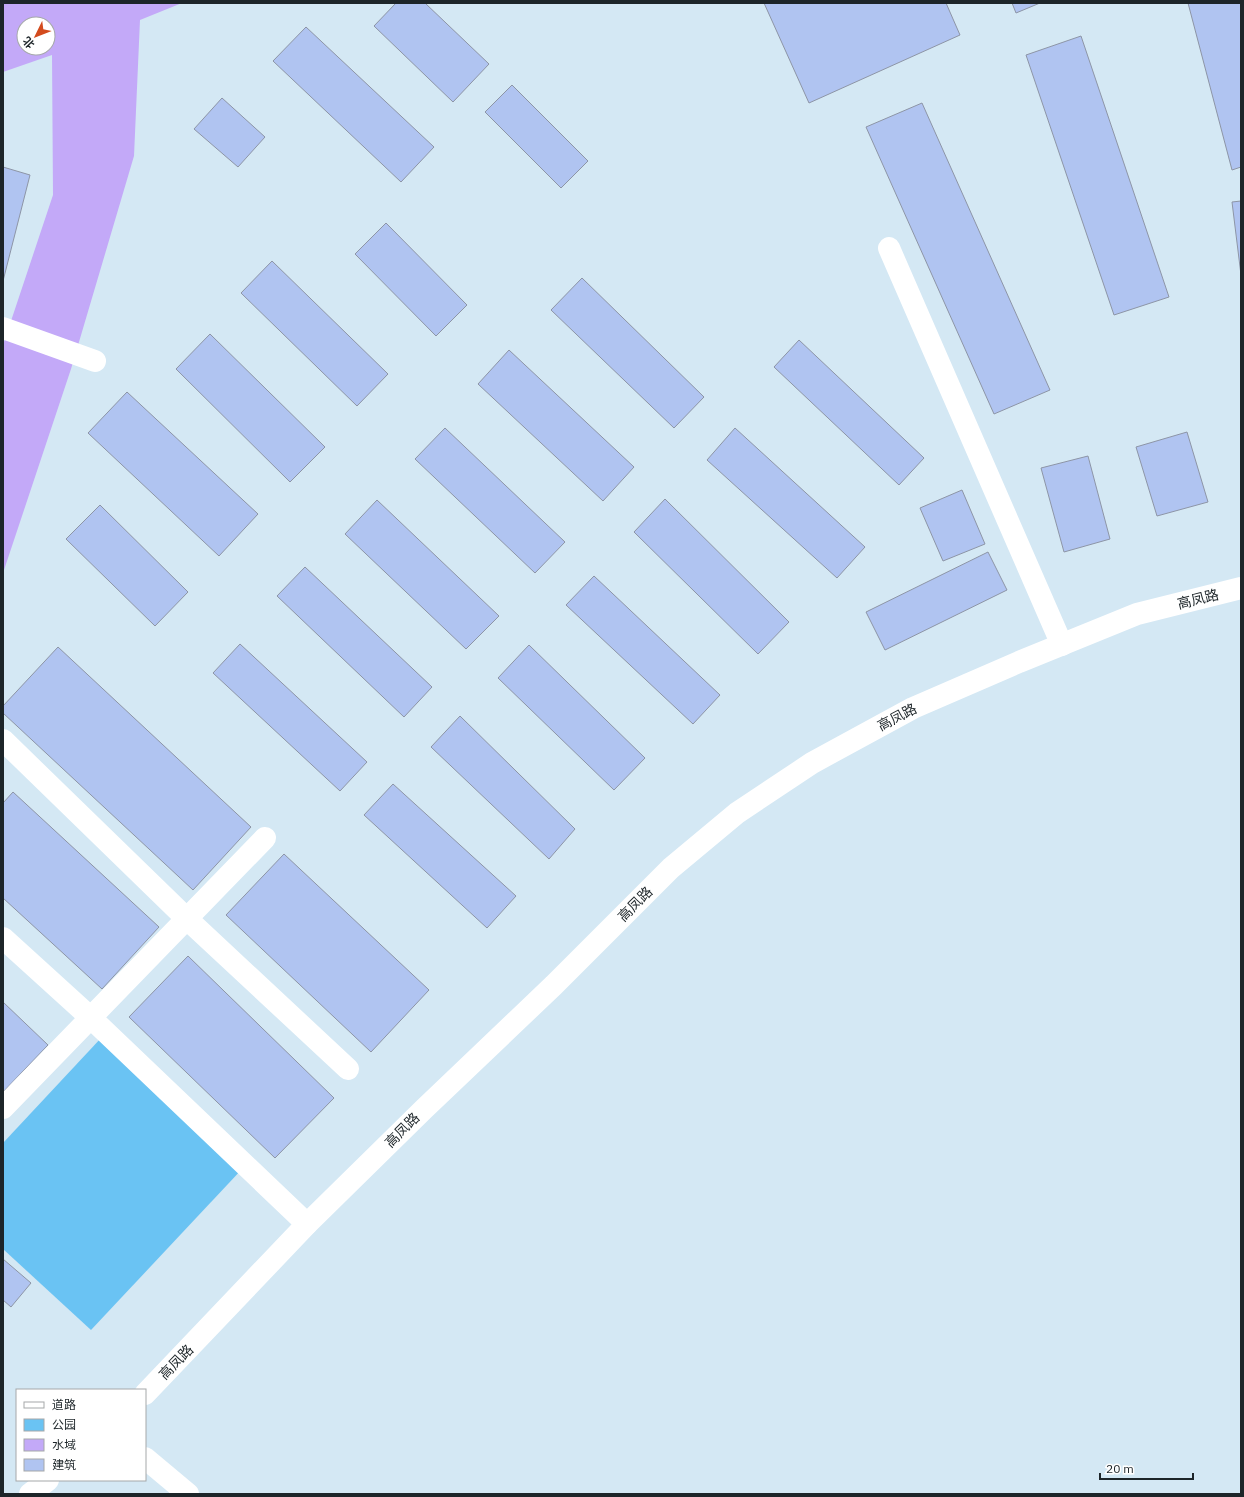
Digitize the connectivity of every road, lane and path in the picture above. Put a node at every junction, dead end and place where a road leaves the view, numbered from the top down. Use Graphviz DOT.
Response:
graph roads {
  1 [pos="888,248"];
  2 [pos="3,328"];
  3 [pos="95,361"];
  4 [pos="1241,588"];
  5 [pos="1062,645"];
  6 [pos="3,740"];
  7 [pos="264,838"];
  8 [pos="186,918"];
  9 [pos="3,938"];
  10 [pos="91,1018"];
  11 [pos="348,1069"];
  12 [pos="3,1108"];
  13 [pos="307,1224"];
  14 [pos="146,1393"];
  15 [pos="146,1459"];
  16 [pos="47,1481"];
  17 [pos="30,1494"];
  18 [pos="188,1494"];
  1 -- 5 [label="street"];
  2 -- 3 [label="street"];
  4 -- 5 [label="street, 高凤路"];
  5 -- 13 [label="street, 高凤路"];
  6 -- 8 [label="street"];
  7 -- 8 [label="street"];
  8 -- 10 [label="street"];
  8 -- 11 [label="street"];
  9 -- 10 [label="street"];
  10 -- 12 [label="street"];
  10 -- 13 [label="street"];
  13 -- 14 [label="street, 高凤路"];
  15 -- 18 [label="street"];
  16 -- 17 [label="street"];
}
